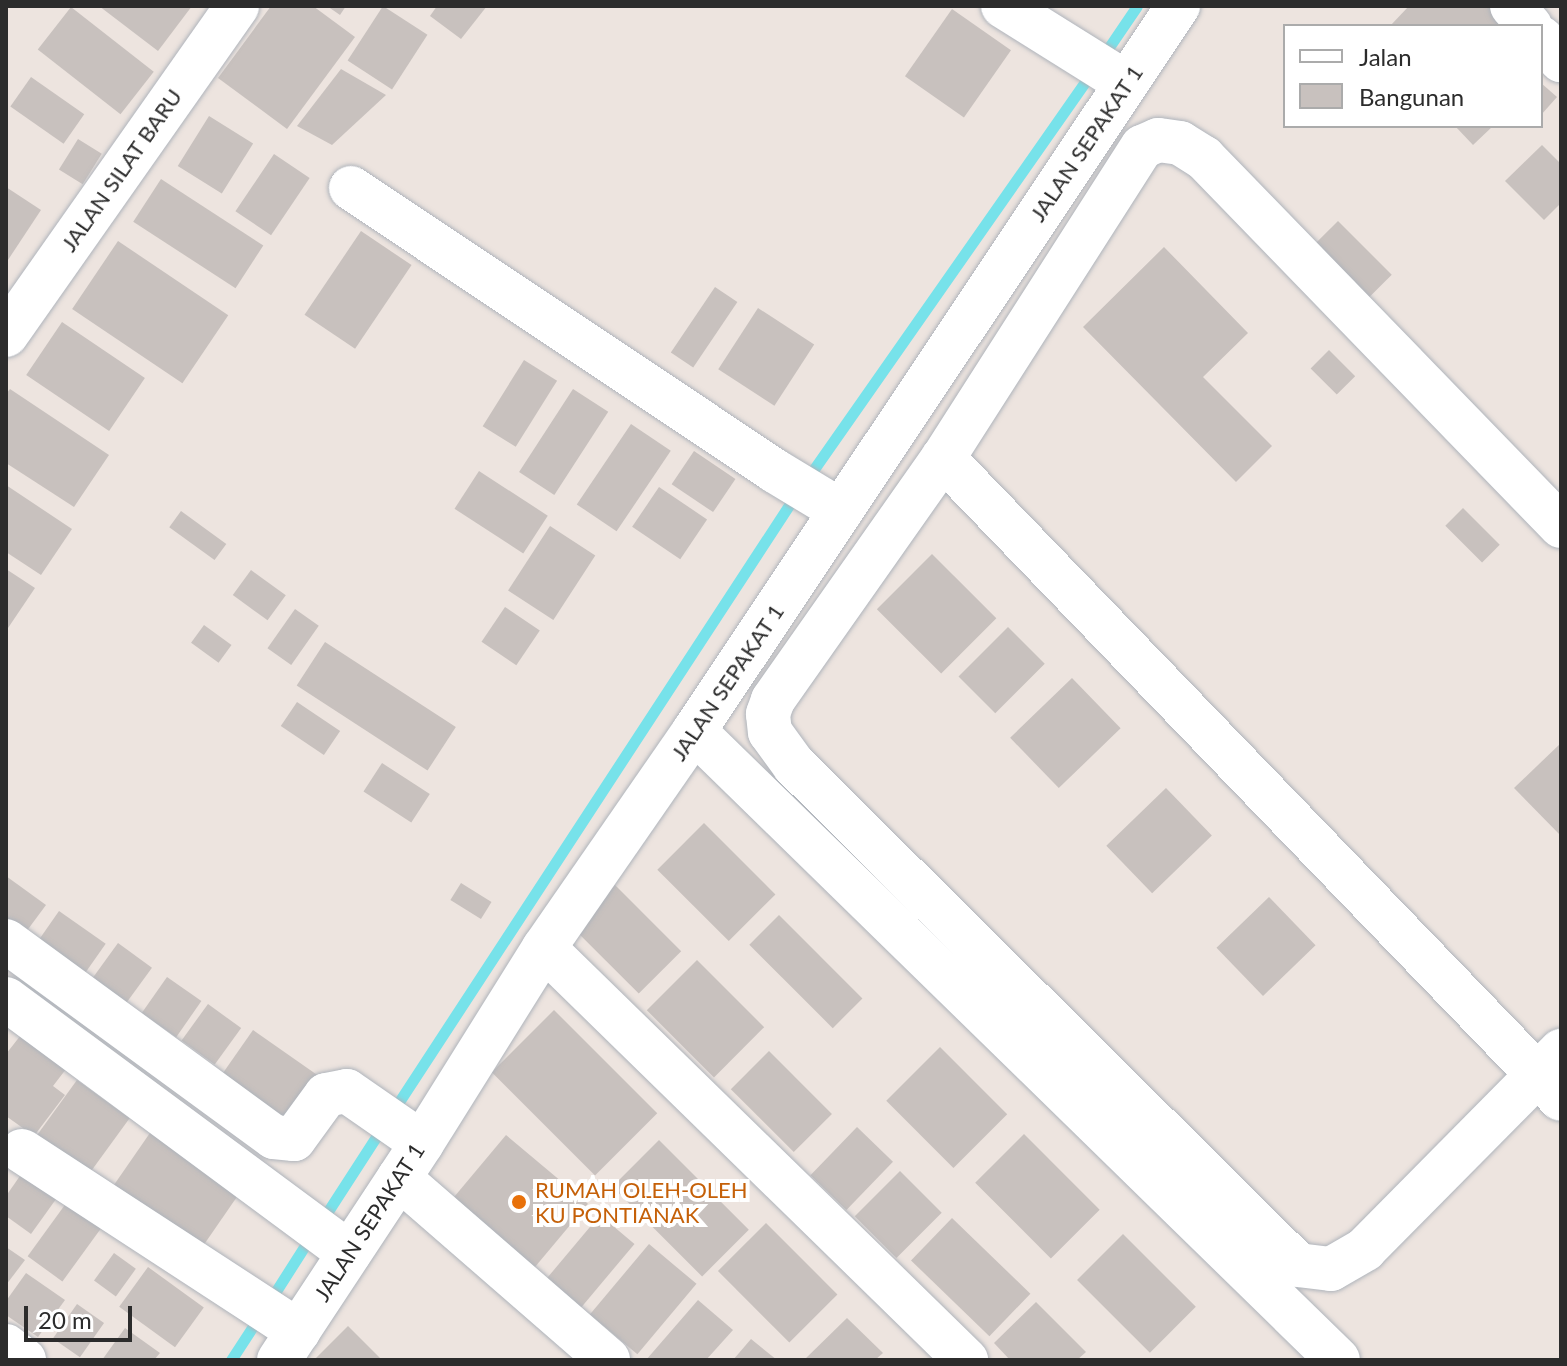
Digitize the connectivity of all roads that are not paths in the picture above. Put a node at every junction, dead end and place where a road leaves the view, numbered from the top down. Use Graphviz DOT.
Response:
graph roads {
  1 [pos="237,6"];
  2 [pos="1003,6"];
  3 [pos="1178,6"];
  4 [pos="1512,6"];
  5 [pos="1528,24"];
  6 [pos="1543,40"];
  7 [pos="1561,60"];
  8 [pos="1100,67"];
  9 [pos="351,188"];
  10 [pos="11,314"];
  11 [pos="943,458"];
  12 [pos="828,503"];
  13 [pos="1561,526"];
  14 [pos="694,731"];
  15 [pos="6,941"];
  16 [pos="544,948"];
  17 [pos="6,999"];
  18 [pos="1553,1075"];
  19 [pos="397,1138"];
  20 [pos="22,1151"];
  21 [pos="323,1234"];
  22 [pos="270,1324"];
  23 [pos="6,1346"];
  24 [pos="24,1360"];
  25 [pos="608,1360"];
  26 [pos="966,1360"];
  27 [pos="1338,1360"];
  1 -- 10 [label="street, JALAN SILAT BARU"];
  2 -- 8 [label="street"];
  3 -- 8 [label="street, JALAN SEPAKAT 1"];
  4 -- 5 [label="street"];
  6 -- 7 [label="street"];
  8 -- 12 [label="street, JALAN SEPAKAT 1"];
  9 -- 12 [label="street"];
  11 -- 13 [label="street"];
  11 -- 18 [label="street"];
  11 -- 18 [label="street"];
  12 -- 14 [label="street, JALAN SEPAKAT 1"];
  14 -- 16 [label="street, JALAN SEPAKAT 1"];
  14 -- 27 [label="street"];
  15 -- 19 [label="street"];
  16 -- 19 [label="street, JALAN SEPAKAT 1"];
  16 -- 26 [label="street"];
  17 -- 21 [label="street"];
  19 -- 21 [label="street, JALAN SEPAKAT 1"];
  19 -- 25 [label="street"];
  20 -- 22 [label="street"];
  21 -- 22 [label="street, JALAN SEPAKAT 1"];
  23 -- 24 [label="street"];
}
